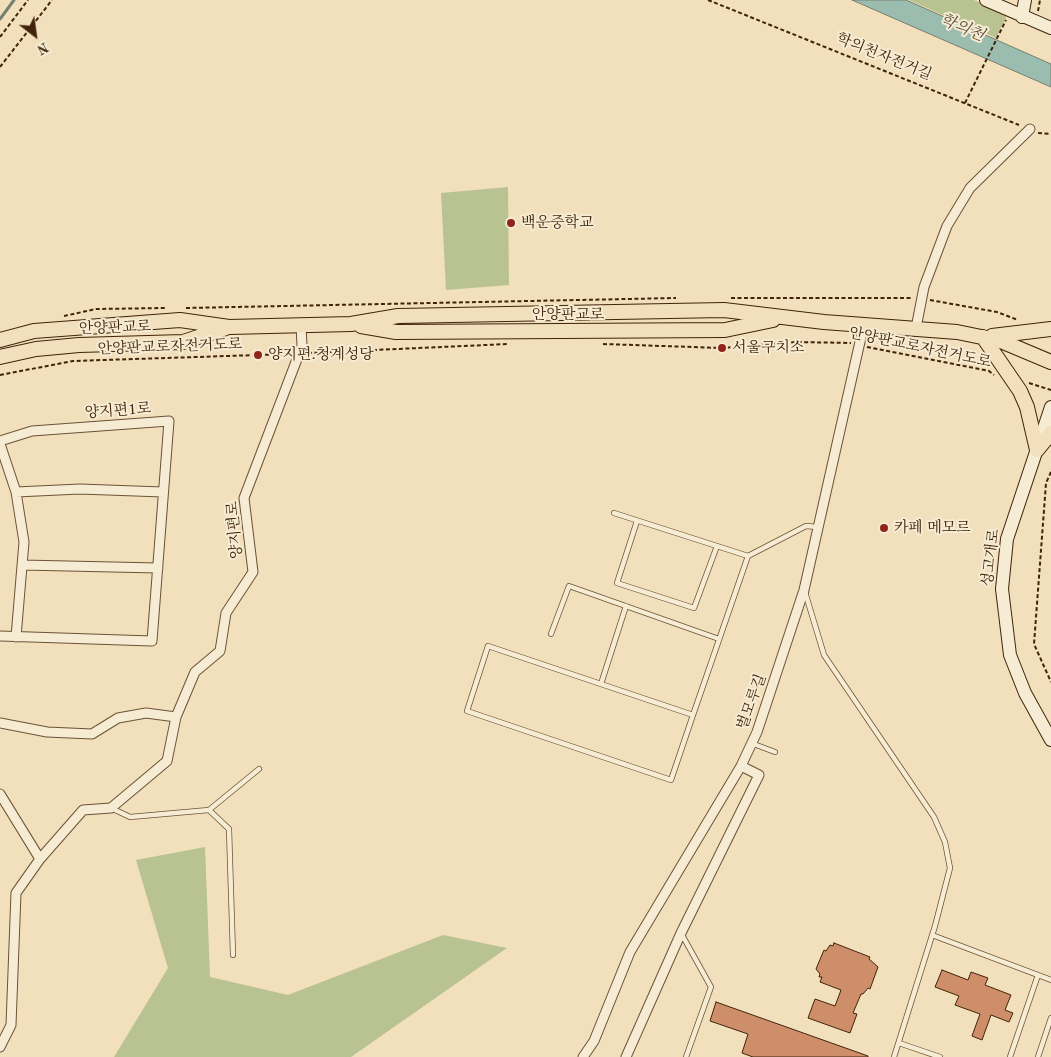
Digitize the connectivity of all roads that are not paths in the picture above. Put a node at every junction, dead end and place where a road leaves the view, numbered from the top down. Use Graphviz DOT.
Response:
graph roads {
  1 [pos="986,0"];
  2 [pos="1025,0"];
  3 [pos="1016,14"];
  4 [pos="1051,28"];
  5 [pos="1030,130"];
  6 [pos="784,317"];
  7 [pos="351,324"];
  8 [pos="864,324"];
  9 [pos="301,325"];
  10 [pos="229,327"];
  11 [pos="916,328"];
  12 [pos="1051,329"];
  13 [pos="983,337"];
  14 [pos="0,340"];
  15 [pos="0,357"];
  16 [pos="1051,362"];
  17 [pos="1051,407"];
  18 [pos="1051,433"];
  19 [pos="0,443"];
  20 [pos="1037,450"];
  21 [pos="16,492"];
  22 [pos="163,492"];
  23 [pos="614,513"];
  24 [pos="637,520"];
  25 [pos="818,527"];
  26 [pos="717,546"];
  27 [pos="748,556"];
  28 [pos="22,565"];
  29 [pos="158,568"];
  30 [pos="804,590"];
  31 [pos="626,606"];
  32 [pos="550,634"];
  33 [pos="0,636"];
  34 [pos="16,637"];
  35 [pos="719,639"];
  36 [pos="601,684"];
  37 [pos="693,715"];
  38 [pos="176,717"];
  39 [pos="0,723"];
  40 [pos="1051,740"];
  41 [pos="751,743"];
  42 [pos="775,752"];
  43 [pos="741,766"];
  44 [pos="259,769"];
  45 [pos="0,794"];
  46 [pos="111,808"];
  47 [pos="209,810"];
  48 [pos="40,859"];
  49 [pos="681,933"];
  50 [pos="932,935"];
  51 [pos="233,955"];
  52 [pos="1038,975"];
  53 [pos="1051,980"];
  54 [pos="1051,1018"];
  55 [pos="899,1043"];
  56 [pos="0,1047"];
  57 [pos="583,1057"];
  58 [pos="626,1057"];
  59 [pos="686,1057"];
  60 [pos="894,1057"];
  61 [pos="940,1057"];
  62 [pos="1010,1057"];
  63 [pos="1038,1057"];
  1 -- 3 [label="street"];
  2 -- 3 [label="street"];
  3 -- 4 [label="street"];
  5 -- 11 [label="street"];
  6 -- 7 [label="main road, 안양판교로"];
  6 -- 7 [label="main road, 안양판교로"];
  6 -- 8 [label="main road, 안양판교로"];
  7 -- 9 [label="main road, 안양판교로"];
  8 -- 11 [label="main road, 안양판교로"];
  8 -- 25 [label="street, 벌모루길"];
  9 -- 10 [label="main road, 안양판교로"];
  9 -- 38 [label="street, 양지편로"];
  10 -- 14 [label="main road, 안양판교로"];
  10 -- 15 [label="main road, 안양판교로"];
  11 -- 13 [label="main road, 안양판교로"];
  12 -- 13 [label="main road"];
  13 -- 16 [label="main road, 안양판교로"];
  13 -- 20 [label="main road"];
  17 -- 20 [label="street, 성고개로"];
  18 -- 20 [label="main road"];
  19 -- 21 [label="street, 양지편1로"];
  19 -- 22 [label="street, 양지편1로"];
  20 -- 40 [label="street, 성고개로"];
  21 -- 22 [label="street"];
  21 -- 28 [label="street, 양지편1로"];
  22 -- 29 [label="street, 양지편1로"];
  23 -- 24 [label="lane"];
  24 -- 26 [label="lane"];
  24 -- 26 [label="lane"];
  25 -- 27 [label="lane"];
  25 -- 30 [label="street, 벌모루길"];
  26 -- 27 [label="lane"];
  27 -- 35 [label="lane"];
  28 -- 29 [label="street"];
  28 -- 34 [label="street, 양지편1로"];
  29 -- 34 [label="street, 양지편1로"];
  30 -- 41 [label="street, 벌모루길"];
  30 -- 50 [label="lane"];
  31 -- 32 [label="lane"];
  31 -- 35 [label="lane"];
  31 -- 36 [label="lane"];
  33 -- 34 [label="street, 양지편1로"];
  35 -- 37 [label="lane"];
  36 -- 37 [label="lane"];
  36 -- 37 [label="lane"];
  38 -- 39 [label="street"];
  38 -- 46 [label="street, 양지편로"];
  41 -- 42 [label="lane"];
  41 -- 43 [label="street, 벌모루길"];
  43 -- 49 [label="street"];
  43 -- 57 [label="street, 벌모루길"];
  44 -- 47 [label="lane"];
  45 -- 48 [label="street"];
  46 -- 47 [label="lane"];
  46 -- 48 [label="street"];
  47 -- 51 [label="lane"];
  48 -- 56 [label="street"];
  49 -- 58 [label="street"];
  49 -- 59 [label="lane"];
  50 -- 52 [label="lane"];
  50 -- 55 [label="lane"];
  52 -- 53 [label="lane"];
  52 -- 62 [label="lane"];
  54 -- 63 [label="lane"];
  55 -- 60 [label="lane"];
  55 -- 61 [label="lane"];
}
